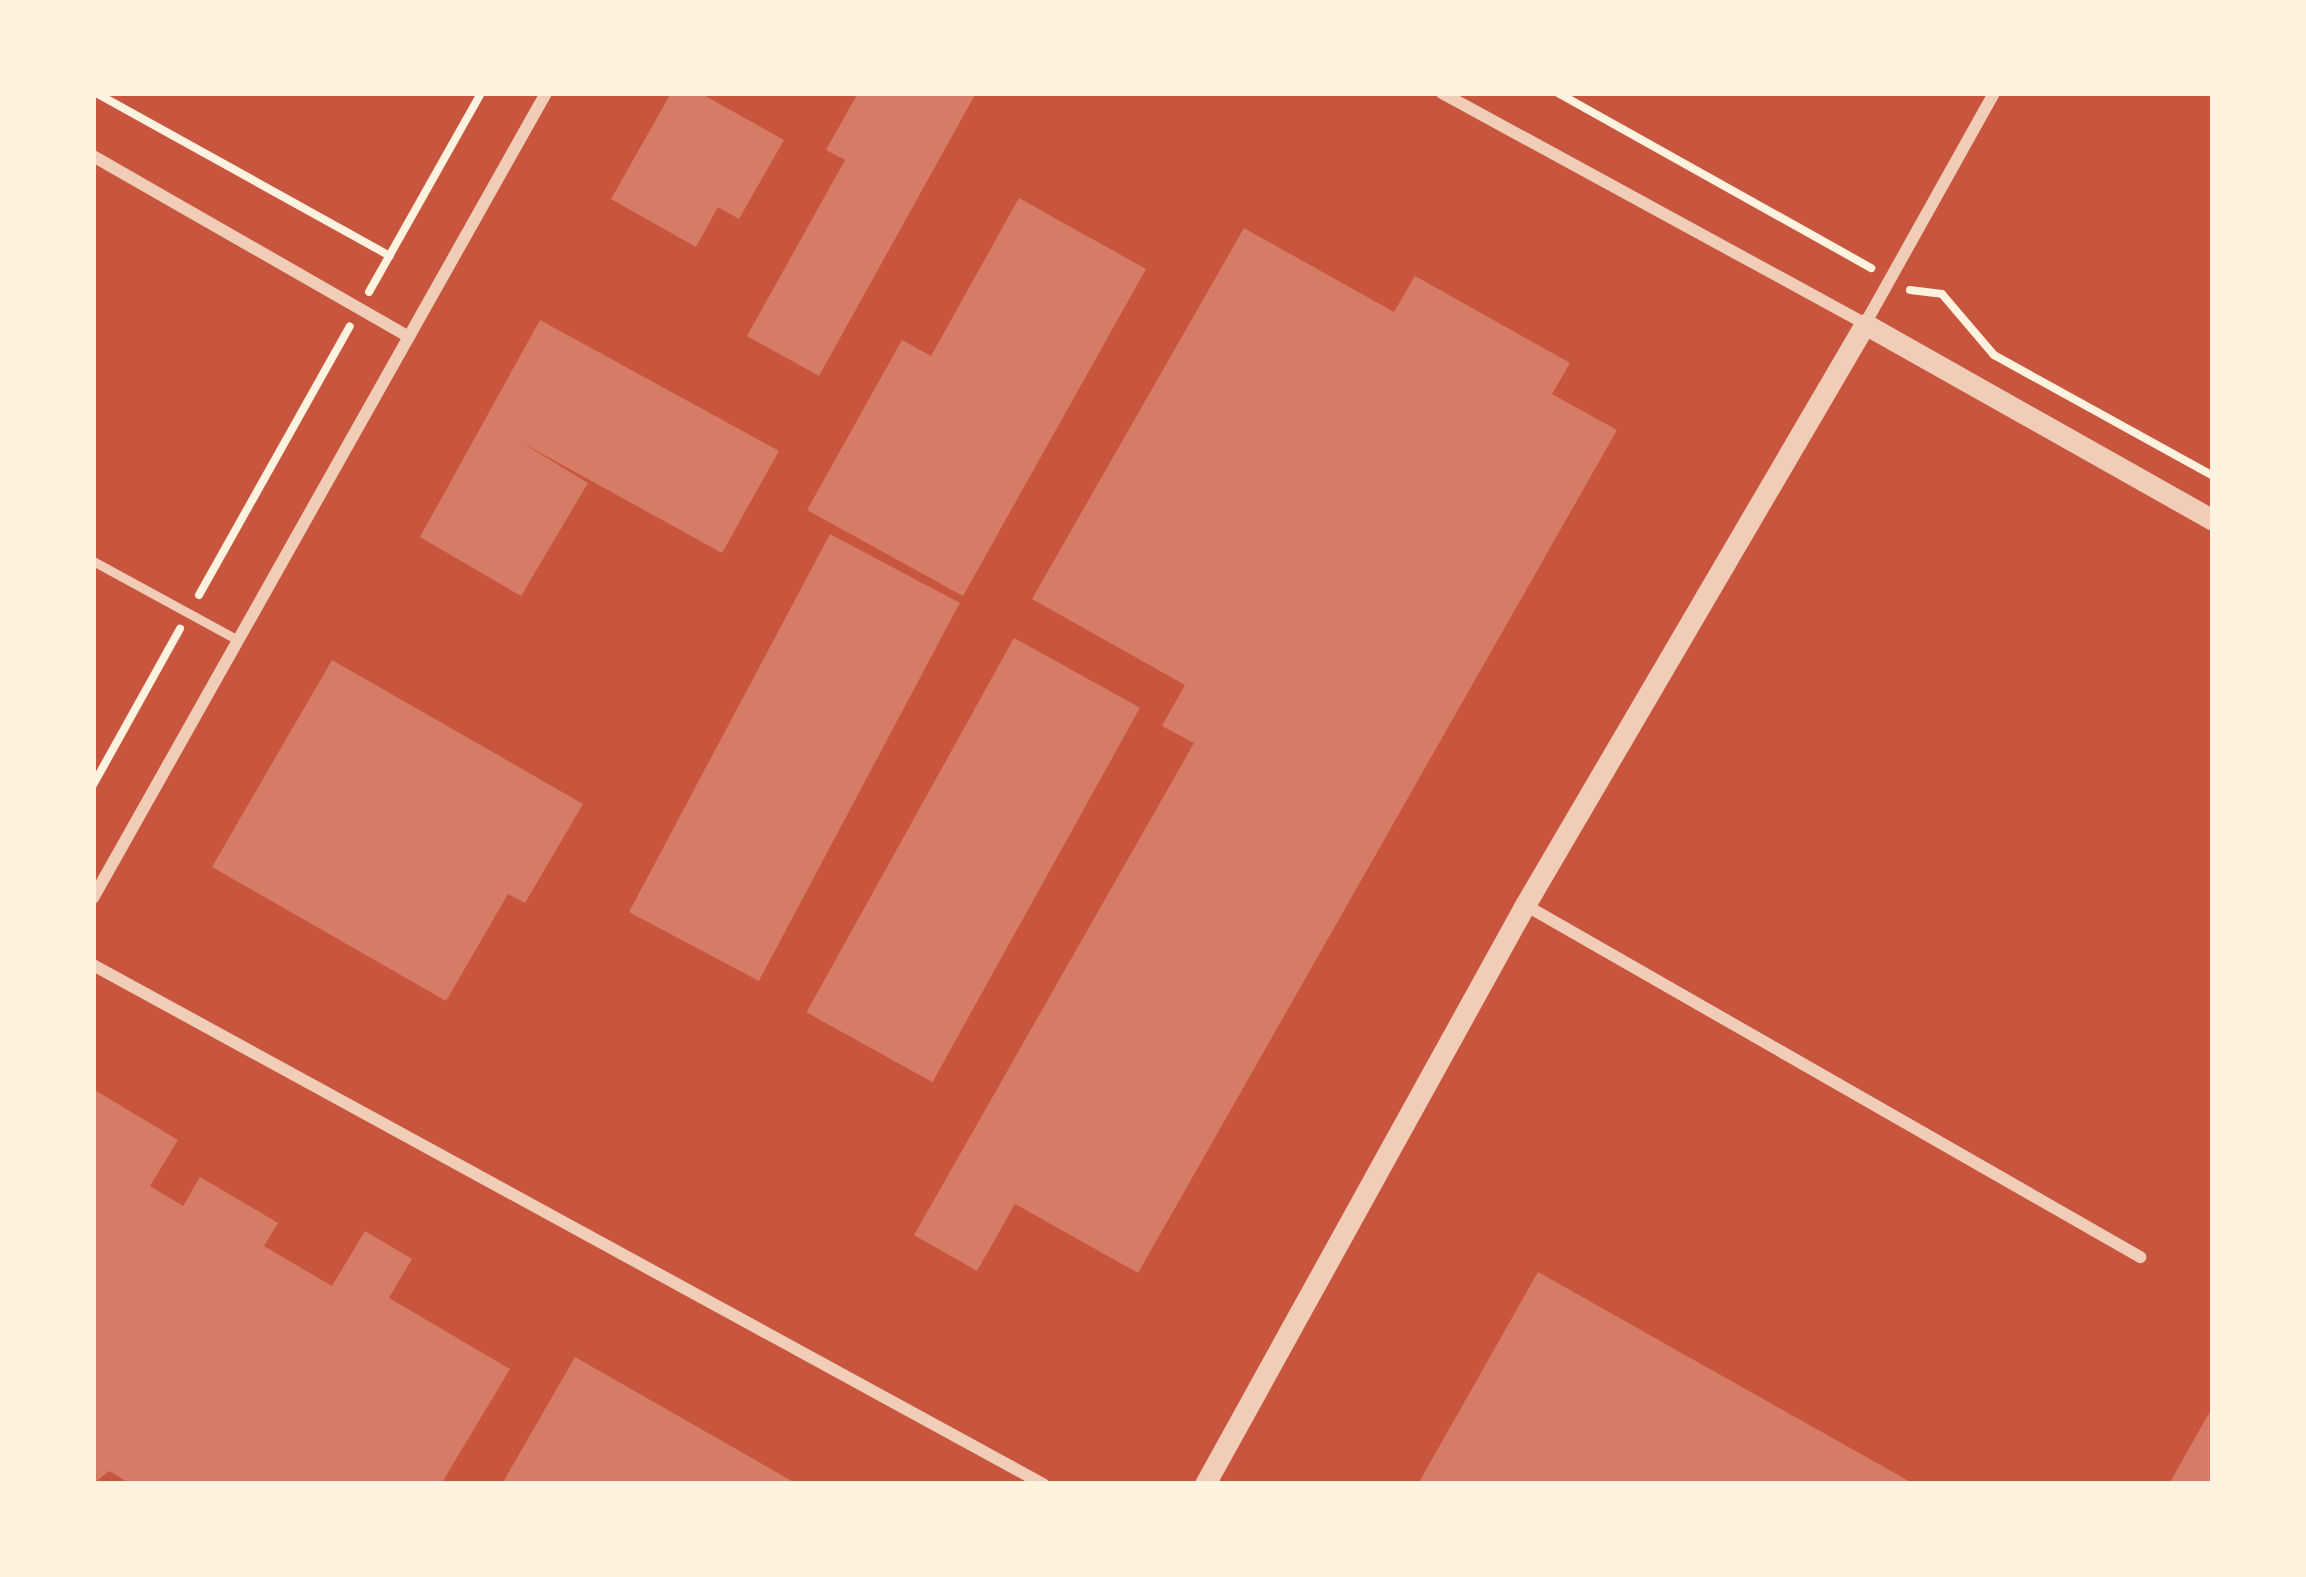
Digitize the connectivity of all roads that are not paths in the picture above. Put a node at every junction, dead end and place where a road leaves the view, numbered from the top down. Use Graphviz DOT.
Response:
graph roads {
  1 [pos="545,93"];
  2 [pos="1442,93"];
  3 [pos="1994,93"];
  4 [pos="93,156"];
  5 [pos="1865,324"];
  6 [pos="410,337"];
  7 [pos="2213,520"];
  8 [pos="93,561"];
  9 [pos="238,640"];
  10 [pos="93,898"];
  11 [pos="1525,905"];
  12 [pos="93,965"];
  13 [pos="2140,1257"];
  14 [pos="1042,1484"];
  15 [pos="1205,1484"];
  1 -- 6 [label="street"];
  2 -- 5 [label="street"];
  3 -- 5 [label="street"];
  4 -- 6 [label="street"];
  5 -- 7 [label="street"];
  5 -- 11 [label="street"];
  6 -- 9 [label="street"];
  8 -- 9 [label="lane"];
  9 -- 10 [label="street"];
  11 -- 13 [label="street"];
  11 -- 15 [label="street"];
  12 -- 14 [label="street"];
}
